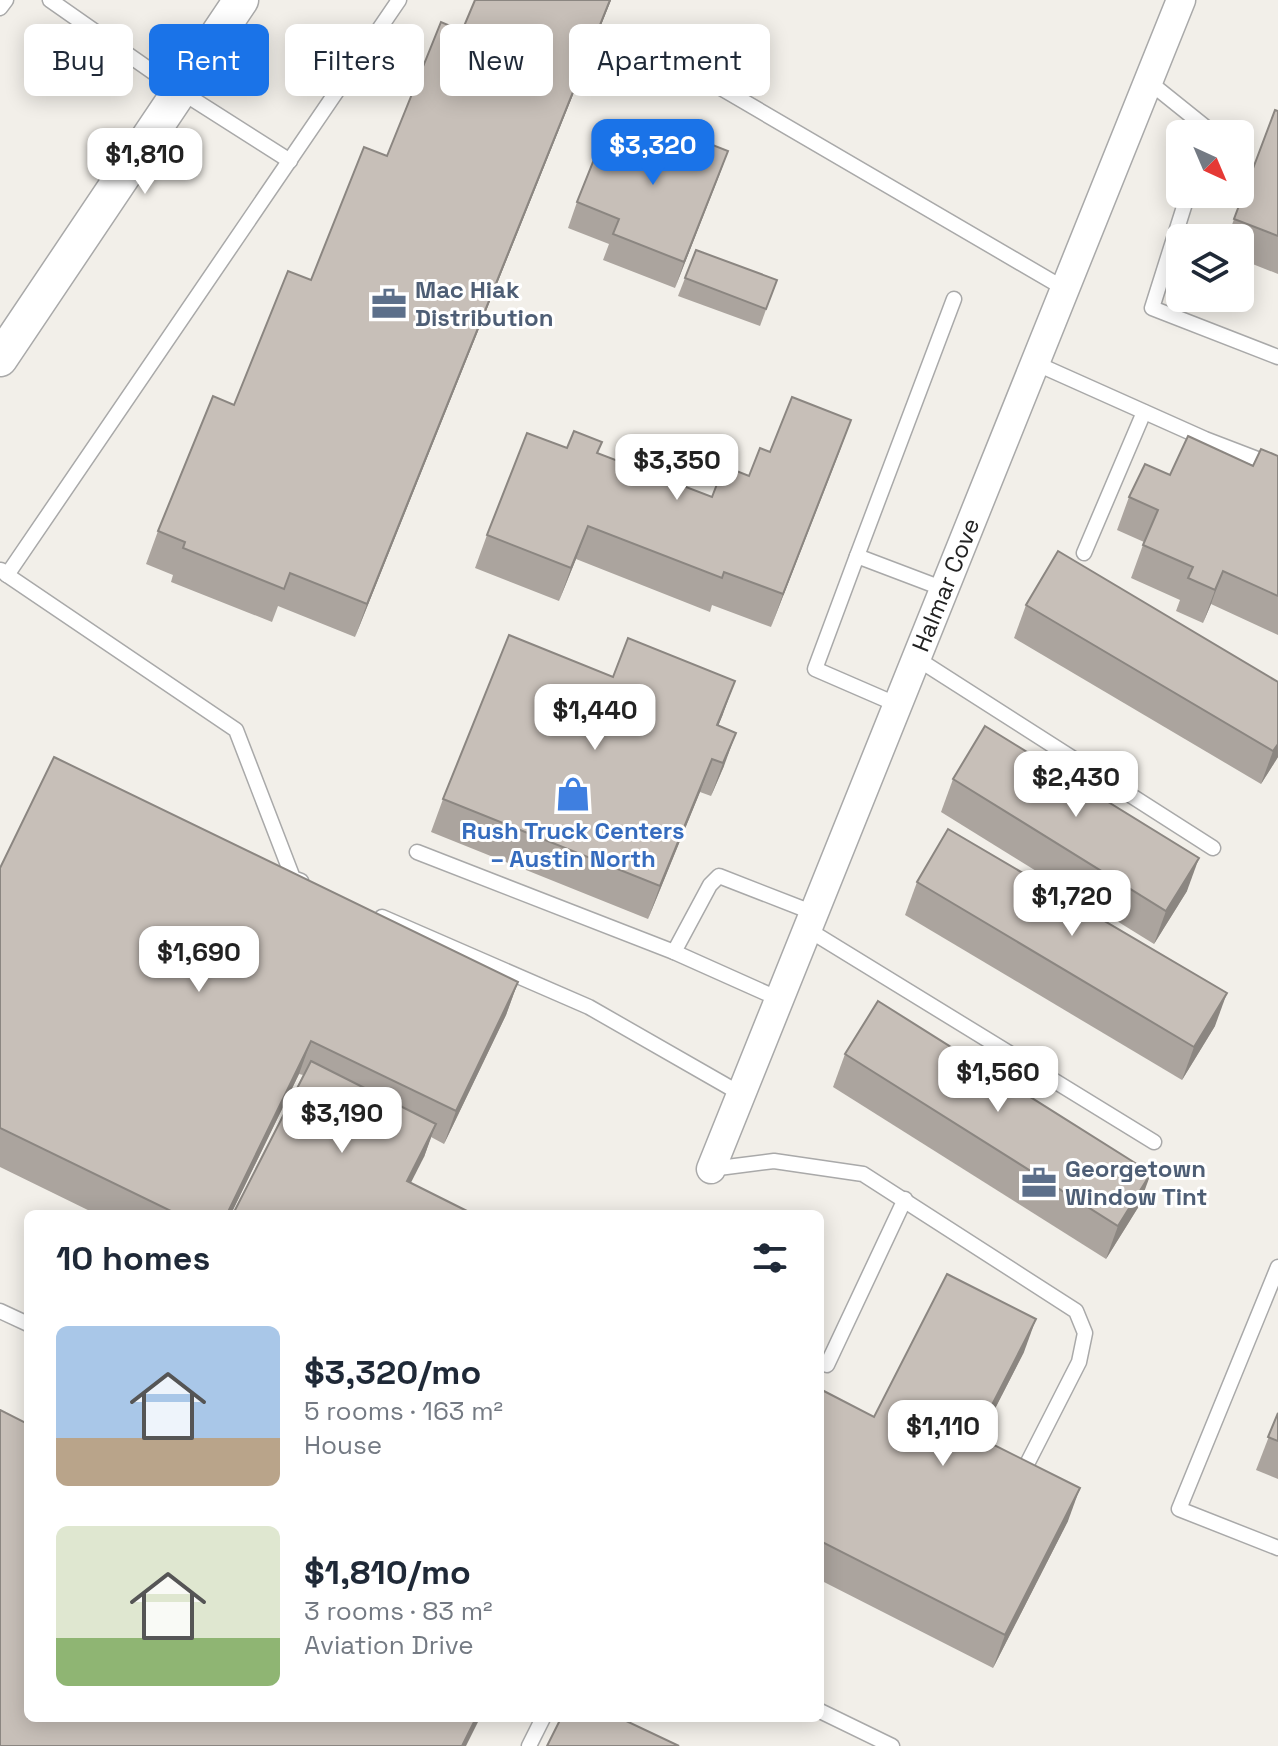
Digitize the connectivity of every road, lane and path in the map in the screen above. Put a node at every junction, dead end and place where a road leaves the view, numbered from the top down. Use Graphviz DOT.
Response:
graph roads {
  1 [pos="6,0"];
  2 [pos="50,0"];
  3 [pos="241,0"];
  4 [pos="399,0"];
  5 [pos="1181,0"];
  6 [pos="0,8"];
  7 [pos="225,24"];
  8 [pos="149,69"];
  9 [pos="1148,81"];
  10 [pos="177,96"];
  11 [pos="188,96"];
  12 [pos="735,96"];
  13 [pos="1197,120"];
  14 [pos="290,161"];
  15 [pos="1184,208"];
  16 [pos="1065,289"];
  17 [pos="954,299"];
  18 [pos="1278,357"];
  19 [pos="0,359"];
  20 [pos="1035,363"];
  21 [pos="1144,412"];
  22 [pos="1278,467"];
  23 [pos="1084,553"];
  24 [pos="857,556"];
  25 [pos="4,572"];
  26 [pos="944,589"];
  27 [pos="916,658"];
  28 [pos="898,705"];
  29 [pos="1213,848"];
  30 [pos="417,852"];
  31 [pos="321,890"];
  32 [pos="363,909"];
  33 [pos="810,921"];
  34 [pos="674,952"];
  35 [pos="779,999"];
  36 [pos="741,1094"];
  37 [pos="1154,1142"];
  38 [pos="711,1169"];
  39 [pos="905,1199"];
  40 [pos="1278,1267"];
  41 [pos="0,1311"];
  42 [pos="24,1322"];
  43 [pos="827,1365"];
  44 [pos="1027,1464"];
  45 [pos="1278,1548"];
  46 [pos="824,1713"];
  47 [pos="541,1722"];
  48 [pos="529,1746"];
  49 [pos="892,1746"];
  1 -- 6 [label="lane"];
  2 -- 8 [label="lane"];
  3 -- 7 [label="street"];
  4 -- 14 [label="lane"];
  5 -- 9 [label="street, Halmar Cove"];
  9 -- 13 [label="lane"];
  9 -- 16 [label="street, Halmar Cove"];
  10 -- 19 [label="street"];
  11 -- 14 [label="lane"];
  12 -- 16 [label="lane"];
  14 -- 25 [label="lane"];
  15 -- 18 [label="lane"];
  16 -- 20 [label="street, Halmar Cove"];
  17 -- 24 [label="lane"];
  20 -- 21 [label="lane"];
  20 -- 26 [label="street, Halmar Cove"];
  21 -- 22 [label="lane"];
  21 -- 23 [label="lane"];
  24 -- 26 [label="lane"];
  24 -- 28 [label="lane"];
  25 -- 31 [label="lane"];
  26 -- 27 [label="street, Halmar Cove"];
  27 -- 28 [label="street, Halmar Cove"];
  27 -- 29 [label="lane"];
  28 -- 33 [label="street, Halmar Cove"];
  30 -- 34 [label="lane"];
  32 -- 36 [label="lane"];
  33 -- 34 [label="lane"];
  33 -- 35 [label="street, Halmar Cove"];
  33 -- 37 [label="lane"];
  34 -- 35 [label="lane"];
  35 -- 36 [label="street, Halmar Cove"];
  36 -- 38 [label="street, Halmar Cove"];
  38 -- 39 [label="lane"];
  39 -- 43 [label="lane"];
  39 -- 44 [label="lane"];
  40 -- 45 [label="lane"];
  41 -- 42 [label="lane"];
  46 -- 49 [label="lane"];
  47 -- 48 [label="lane"];
}
